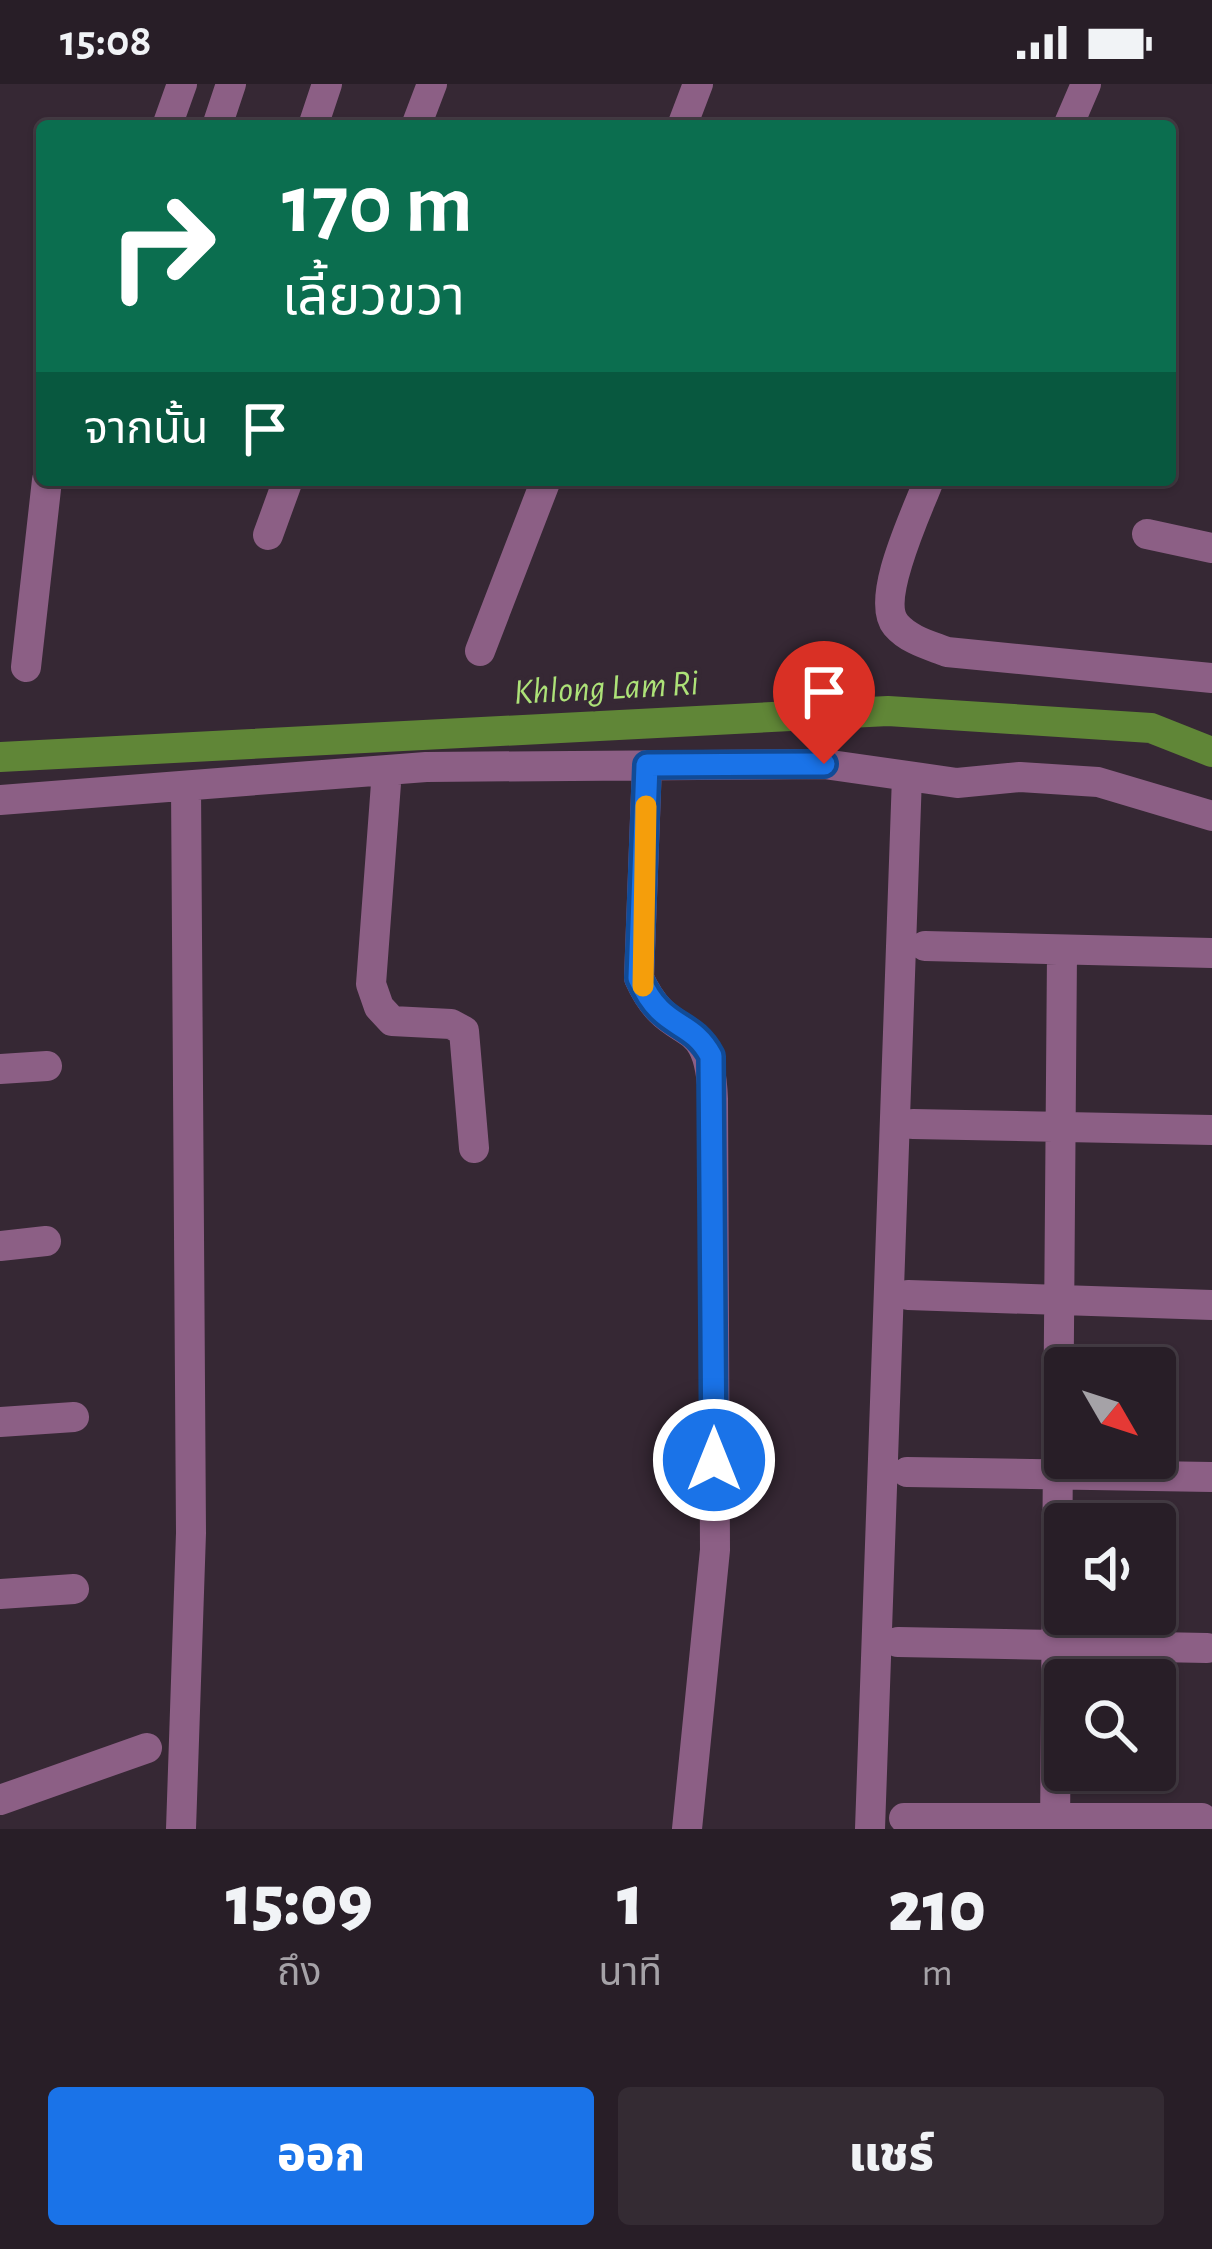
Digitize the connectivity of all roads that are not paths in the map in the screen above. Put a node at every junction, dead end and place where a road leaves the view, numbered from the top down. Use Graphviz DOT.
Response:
graph roads {
  1 [pos="182,84"];
  2 [pos="231,84"];
  3 [pos="327,84"];
  4 [pos="432,84"];
  5 [pos="698,84"];
  6 [pos="1086,84"];
  7 [pos="169,120"];
  8 [pos="220,120"];
  9 [pos="315,120"];
  10 [pos="418,120"];
  11 [pos="684,120"];
  12 [pos="1071,120"];
  13 [pos="46,486"];
  14 [pos="286,486"];
  15 [pos="544,486"];
  16 [pos="927,486"];
  17 [pos="1147,534"];
  18 [pos="268,535"];
  19 [pos="1212,548"];
  20 [pos="480,650"];
  21 [pos="26,667"];
  22 [pos="1212,678"];
  23 [pos="647,765"];
  24 [pos="387,770"];
  25 [pos="907,776"];
  26 [pos="186,786"];
  27 [pos="0,800"];
  28 [pos="1212,816"];
  29 [pos="925,946"];
  30 [pos="1062,952"];
  31 [pos="1212,953"];
  32 [pos="47,1066"];
  33 [pos="0,1069"];
  34 [pos="914,1124"];
  35 [pos="1060,1127"];
  36 [pos="1212,1130"];
  37 [pos="475,1148"];
  38 [pos="46,1241"];
  39 [pos="0,1246"];
  40 [pos="908,1295"];
  41 [pos="1059,1301"];
  42 [pos="1212,1305"];
  43 [pos="1059,1347"];
  44 [pos="74,1417"];
  45 [pos="0,1422"];
  46 [pos="907,1472"];
  47 [pos="1044,1473"];
  48 [pos="1176,1476"];
  49 [pos="1212,1477"];
  50 [pos="1058,1479"];
  51 [pos="74,1589"];
  52 [pos="0,1594"];
  53 [pos="898,1642"];
  54 [pos="1056,1646"];
  55 [pos="1207,1648"];
  56 [pos="147,1748"];
  57 [pos="0,1800"];
  58 [pos="904,1818"];
  59 [pos="1202,1818"];
  60 [pos="1055,1823"];
  61 [pos="181,1829"];
  62 [pos="687,1829"];
  63 [pos="870,1829"];
  1 -- 7 [label="street"];
  2 -- 8 [label="street"];
  3 -- 9 [label="street"];
  4 -- 10 [label="street"];
  5 -- 11 [label="street"];
  6 -- 12 [label="street"];
  13 -- 21 [label="street"];
  14 -- 18 [label="street"];
  15 -- 20 [label="street"];
  16 -- 22 [label="street"];
  17 -- 19 [label="street"];
  23 -- 24 [label="street"];
  23 -- 25 [label="street"];
  23 -- 62 [label="street"];
  24 -- 26 [label="street"];
  24 -- 37 [label="street"];
  25 -- 28 [label="street"];
  25 -- 63 [label="street"];
  26 -- 27 [label="street"];
  26 -- 61 [label="street"];
  29 -- 30 [label="street"];
  30 -- 31 [label="street"];
  30 -- 35 [label="street"];
  32 -- 33 [label="street"];
  34 -- 35 [label="street"];
  35 -- 36 [label="street"];
  35 -- 41 [label="street"];
  38 -- 39 [label="street"];
  40 -- 41 [label="street"];
  41 -- 42 [label="street"];
  41 -- 43 [label="street"];
  44 -- 45 [label="street"];
  46 -- 47 [label="street"];
  48 -- 49 [label="street"];
  50 -- 54 [label="street"];
  51 -- 52 [label="street"];
  53 -- 54 [label="street"];
  54 -- 55 [label="street"];
  54 -- 60 [label="street"];
  56 -- 57 [label="street"];
  58 -- 60 [label="street"];
  59 -- 60 [label="street"];
}
